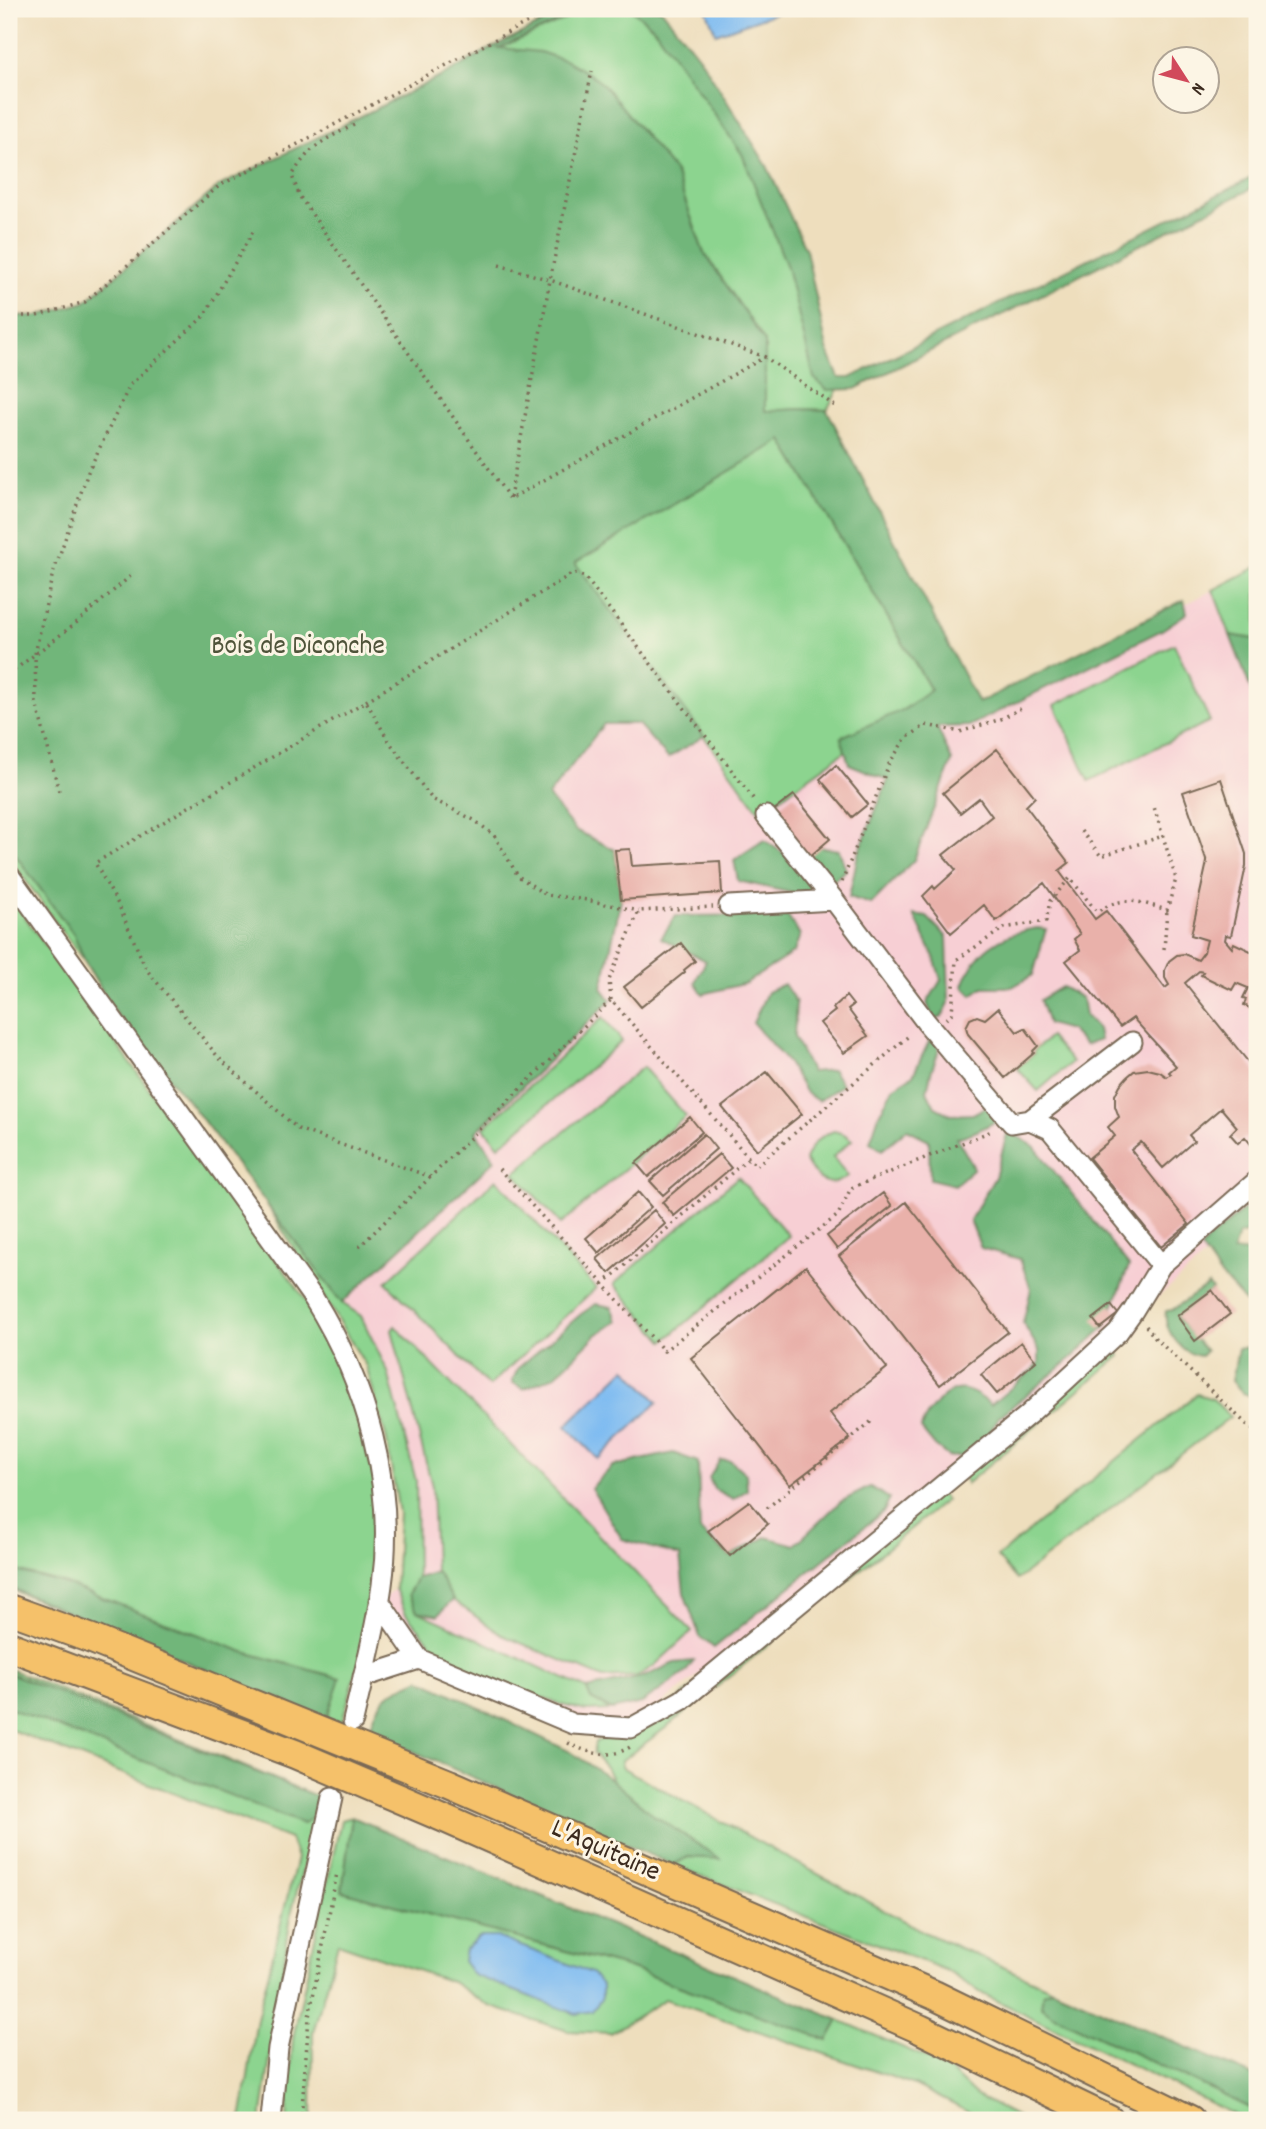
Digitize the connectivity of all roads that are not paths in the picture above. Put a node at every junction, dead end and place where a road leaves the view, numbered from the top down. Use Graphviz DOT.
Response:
graph roads {
  1 [pos="766,816"];
  2 [pos="9,875"];
  3 [pos="834,900"];
  4 [pos="729,906"];
  5 [pos="1132,1042"];
  6 [pos="1021,1121"];
  7 [pos="1257,1181"];
  8 [pos="1161,1265"];
  9 [pos="379,1601"];
  10 [pos="9,1609"];
  11 [pos="9,1646"];
  12 [pos="419,1659"];
  13 [pos="363,1676"];
  14 [pos="353,1721"];
  15 [pos="332,1798"];
  16 [pos="271,2120"];
  17 [pos="1109,2120"];
  18 [pos="1190,2120"];
  1 -- 3 [label="street"];
  2 -- 9 [label="street"];
  3 -- 4 [label="street"];
  3 -- 6 [label="street"];
  5 -- 6 [label="street"];
  6 -- 8 [label="street"];
  7 -- 8 [label="street"];
  8 -- 12 [label="street"];
  9 -- 12 [label="street"];
  9 -- 13 [label="street"];
  10 -- 18 [label="highway, L'Aquitaine"];
  11 -- 17 [label="highway, L'Aquitaine"];
  12 -- 13 [label="street"];
  13 -- 14 [label="street"];
  15 -- 16 [label="street"];
}
